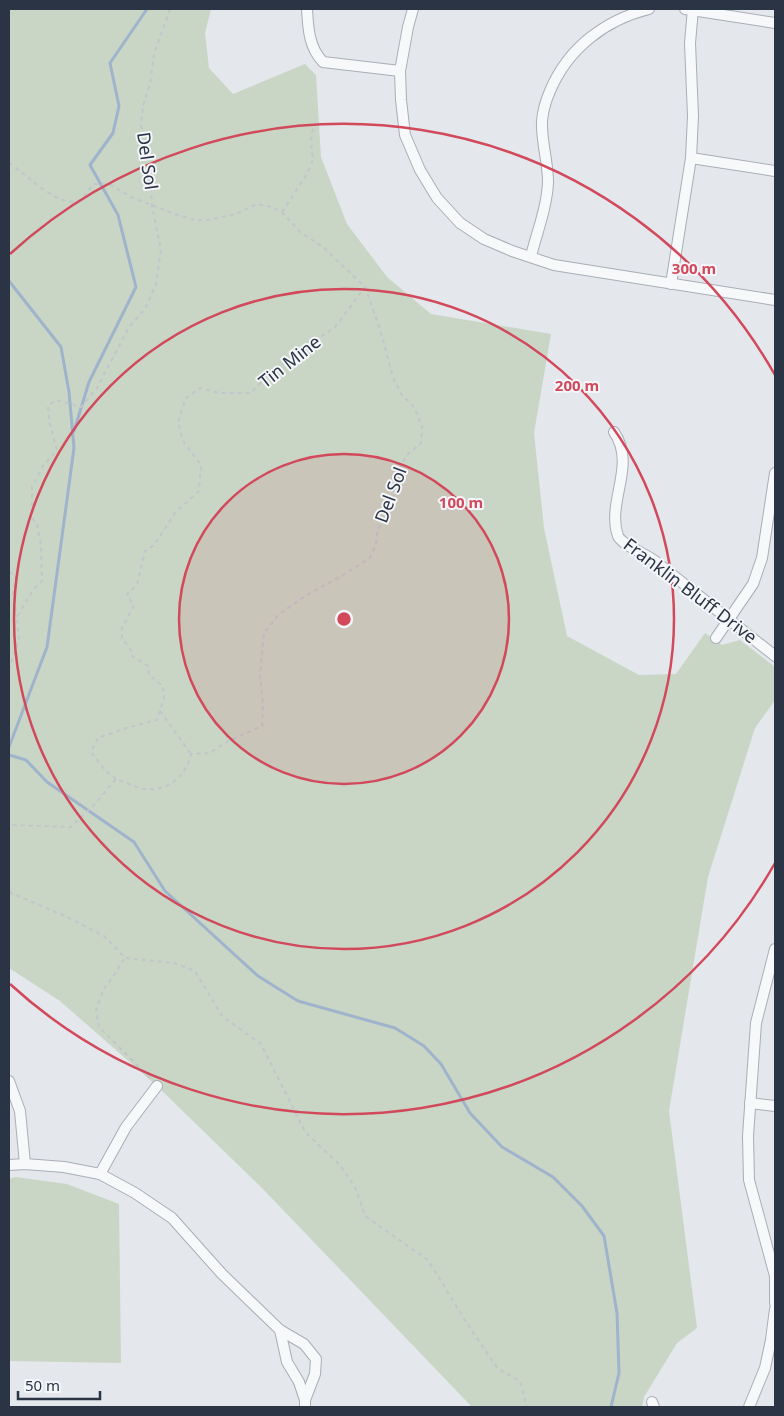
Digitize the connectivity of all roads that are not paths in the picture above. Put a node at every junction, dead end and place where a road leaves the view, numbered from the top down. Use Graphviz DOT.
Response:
graph roads {
  1 [pos="307,9"];
  2 [pos="413,9"];
  3 [pos="649,9"];
  4 [pos="690,9"];
  5 [pos="775,23"];
  6 [pos="400,71"];
  7 [pos="691,158"];
  8 [pos="775,171"];
  9 [pos="531,256"];
  10 [pos="671,284"];
  11 [pos="775,300"];
  12 [pos="614,432"];
  13 [pos="775,473"];
  14 [pos="729,619"];
  15 [pos="716,638"];
  16 [pos="775,656"];
  17 [pos="775,949"];
  18 [pos="9,1081"];
  19 [pos="157,1086"];
  20 [pos="750,1103"];
  21 [pos="775,1106"];
  22 [pos="25,1164"];
  23 [pos="9,1165"];
  24 [pos="100,1174"];
  25 [pos="775,1303"];
  26 [pos="775,1309"];
  27 [pos="280,1330"];
  28 [pos="305,1404"];
  29 [pos="748,1407"];
  1 -- 6 [label="street"];
  2 -- 6 [label="street"];
  3 -- 9 [label="street"];
  4 -- 5 [label="street"];
  4 -- 7 [label="street"];
  6 -- 9 [label="street"];
  7 -- 8 [label="street"];
  7 -- 10 [label="street"];
  9 -- 10 [label="street"];
  10 -- 11 [label="street"];
  12 -- 14 [label="street, Franklin Bluff Drive"];
  13 -- 14 [label="street"];
  14 -- 15 [label="street"];
  14 -- 16 [label="street, Franklin Bluff Drive"];
  17 -- 20 [label="street"];
  18 -- 22 [label="street"];
  19 -- 24 [label="street"];
  20 -- 21 [label="street"];
  20 -- 25 [label="street"];
  22 -- 23 [label="street"];
  22 -- 24 [label="street"];
  24 -- 27 [label="street"];
  26 -- 29 [label="street"];
  27 -- 28 [label="street"];
  27 -- 28 [label="street"];
}
